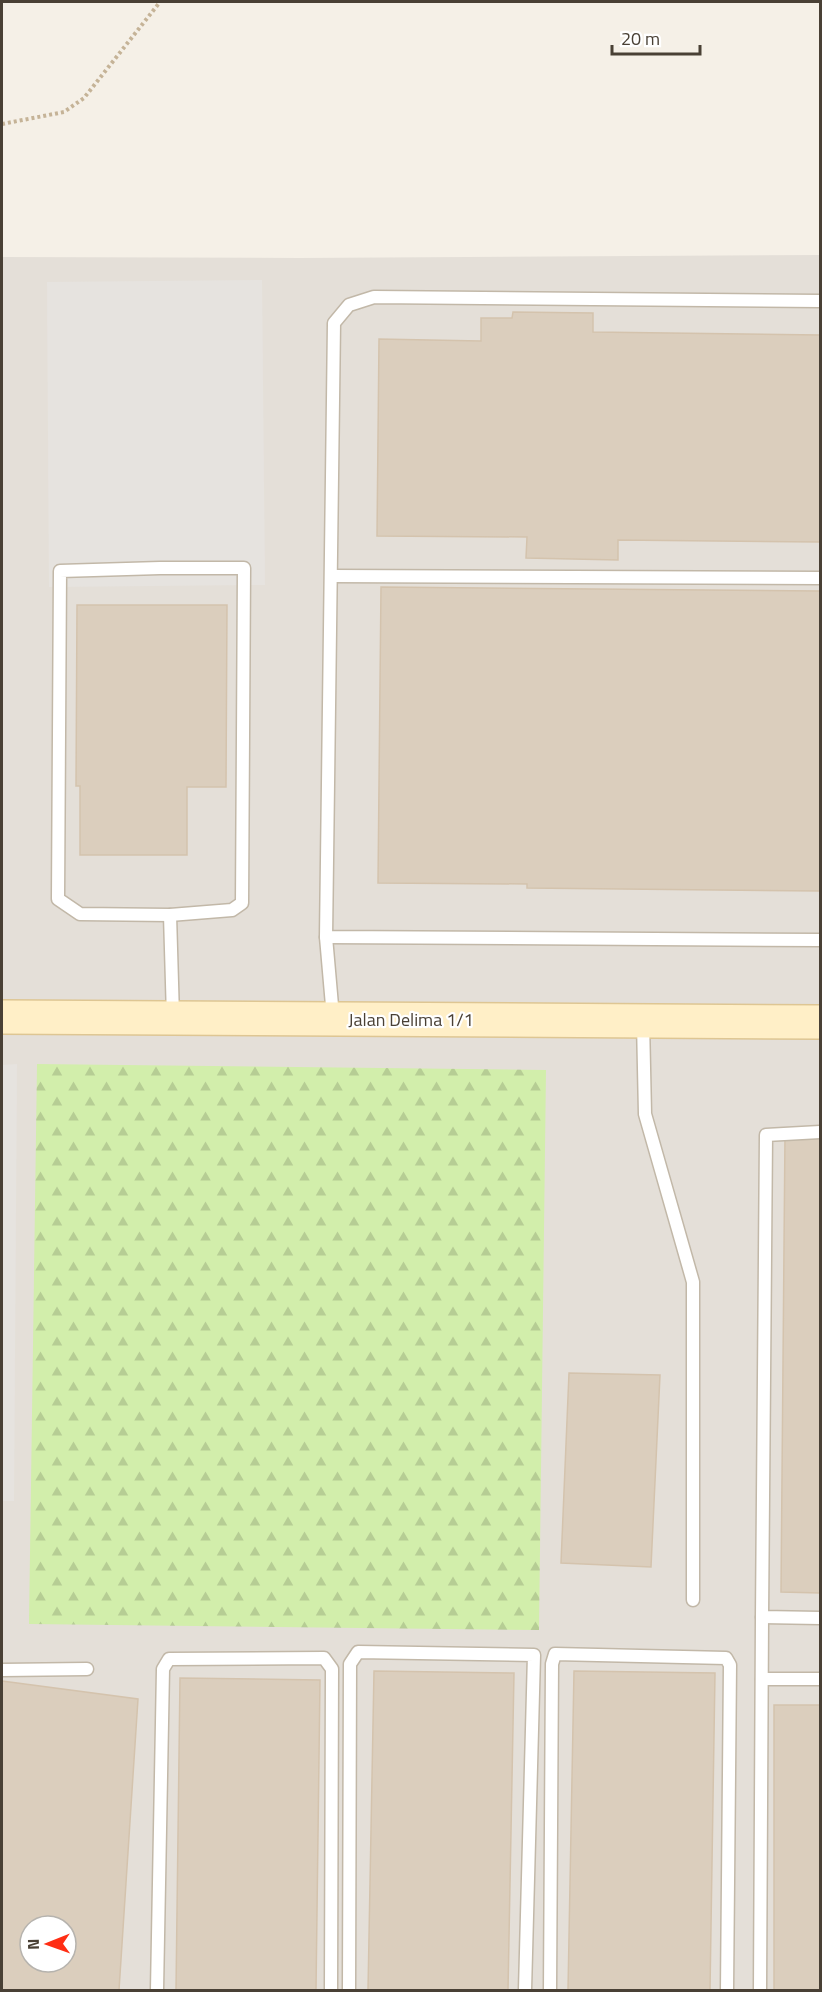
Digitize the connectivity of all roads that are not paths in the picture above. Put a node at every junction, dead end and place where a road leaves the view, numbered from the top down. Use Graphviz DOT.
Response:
graph roads {
  1 [pos="820,301"];
  2 [pos="332,576"];
  3 [pos="820,578"];
  4 [pos="170,915"];
  5 [pos="326,937"];
  6 [pos="820,940"];
  7 [pos="2,1017"];
  8 [pos="174,1018"];
  9 [pos="333,1019"];
  10 [pos="643,1021"];
  11 [pos="820,1022"];
  12 [pos="820,1132"];
  13 [pos="693,1600"];
  14 [pos="762,1617"];
  15 [pos="820,1618"];
  16 [pos="87,1669"];
  17 [pos="2,1670"];
  18 [pos="762,1679"];
  19 [pos="820,1679"];
  20 [pos="157,1990"];
  21 [pos="331,1990"];
  22 [pos="350,1990"];
  23 [pos="525,1990"];
  24 [pos="550,1990"];
  25 [pos="727,1990"];
  26 [pos="760,1990"];
  1 -- 2 [label="lane"];
  2 -- 3 [label="lane"];
  2 -- 5 [label="lane"];
  4 -- 4 [label="lane"];
  4 -- 8 [label="lane"];
  5 -- 6 [label="lane"];
  5 -- 9 [label="lane"];
  7 -- 8 [label="street, Jalan Delima 1/1"];
  8 -- 9 [label="street, Jalan Delima 1/1"];
  9 -- 10 [label="street, Jalan Delima 1/1"];
  10 -- 11 [label="street, Jalan Delima 1/1"];
  10 -- 13 [label="lane"];
  12 -- 14 [label="lane"];
  14 -- 15 [label="lane"];
  14 -- 18 [label="lane"];
  16 -- 17 [label="lane"];
  18 -- 19 [label="lane"];
  18 -- 26 [label="lane"];
  20 -- 21 [label="lane"];
  22 -- 23 [label="lane"];
  24 -- 25 [label="lane"];
}
